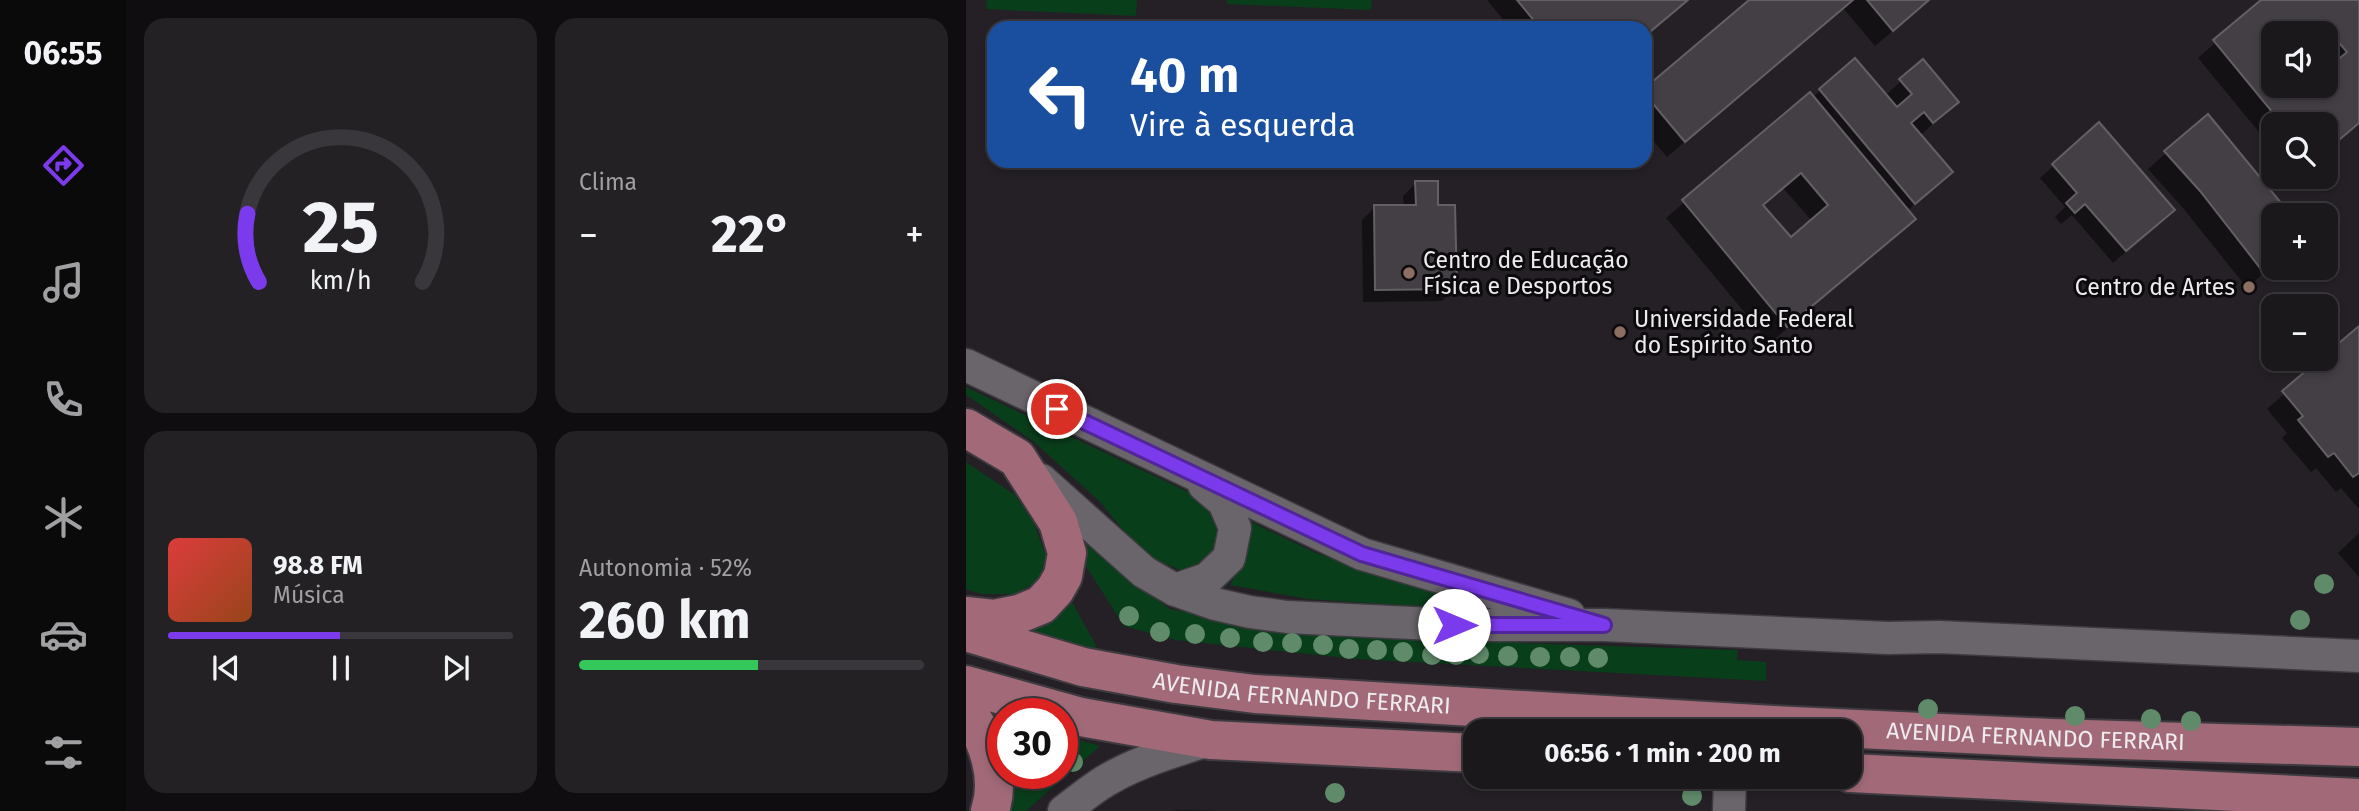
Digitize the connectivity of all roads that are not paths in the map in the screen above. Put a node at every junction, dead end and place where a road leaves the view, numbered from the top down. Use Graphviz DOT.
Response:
graph roads {
  1 [pos="966,365"];
  2 [pos="966,414"];
  3 [pos="966,428"];
  4 [pos="1017,458"];
  5 [pos="1193,475"];
  6 [pos="1175,590"];
  7 [pos="966,616"];
  8 [pos="1604,625"];
  9 [pos="966,632"];
  10 [pos="2359,656"];
  11 [pos="966,685"];
  12 [pos="966,711"];
  13 [pos="1616,719"];
  14 [pos="1862,731"];
  15 [pos="1211,740"];
  16 [pos="2359,747"];
  17 [pos="1463,752"];
  18 [pos="1862,774"];
  19 [pos="1730,789"];
  20 [pos="2359,798"];
  21 [pos="990,811"];
  22 [pos="1064,811"];
  23 [pos="1730,811"];
  1 -- 5 [label="street"];
  2 -- 4 [label="street"];
  3 -- 4 [label="main road"];
  4 -- 6 [label="street"];
  4 -- 7 [label="main road"];
  5 -- 6 [label="street"];
  5 -- 8 [label="street"];
  6 -- 8 [label="street"];
  8 -- 10 [label="street"];
  9 -- 13 [label="main road, AVENIDA FERNANDO FERRARI"];
  11 -- 15 [label="main road, AVENIDA FERNANDO FERRARI"];
  12 -- 21 [label="main road"];
  14 -- 16 [label="main road, AVENIDA FERNANDO FERRARI"];
  15 -- 17 [label="main road, AVENIDA FERNANDO FERRARI"];
  15 -- 22 [label="street"];
  18 -- 20 [label="main road, AVENIDA FERNANDO FERRARI"];
  19 -- 23 [label="street"];
}
